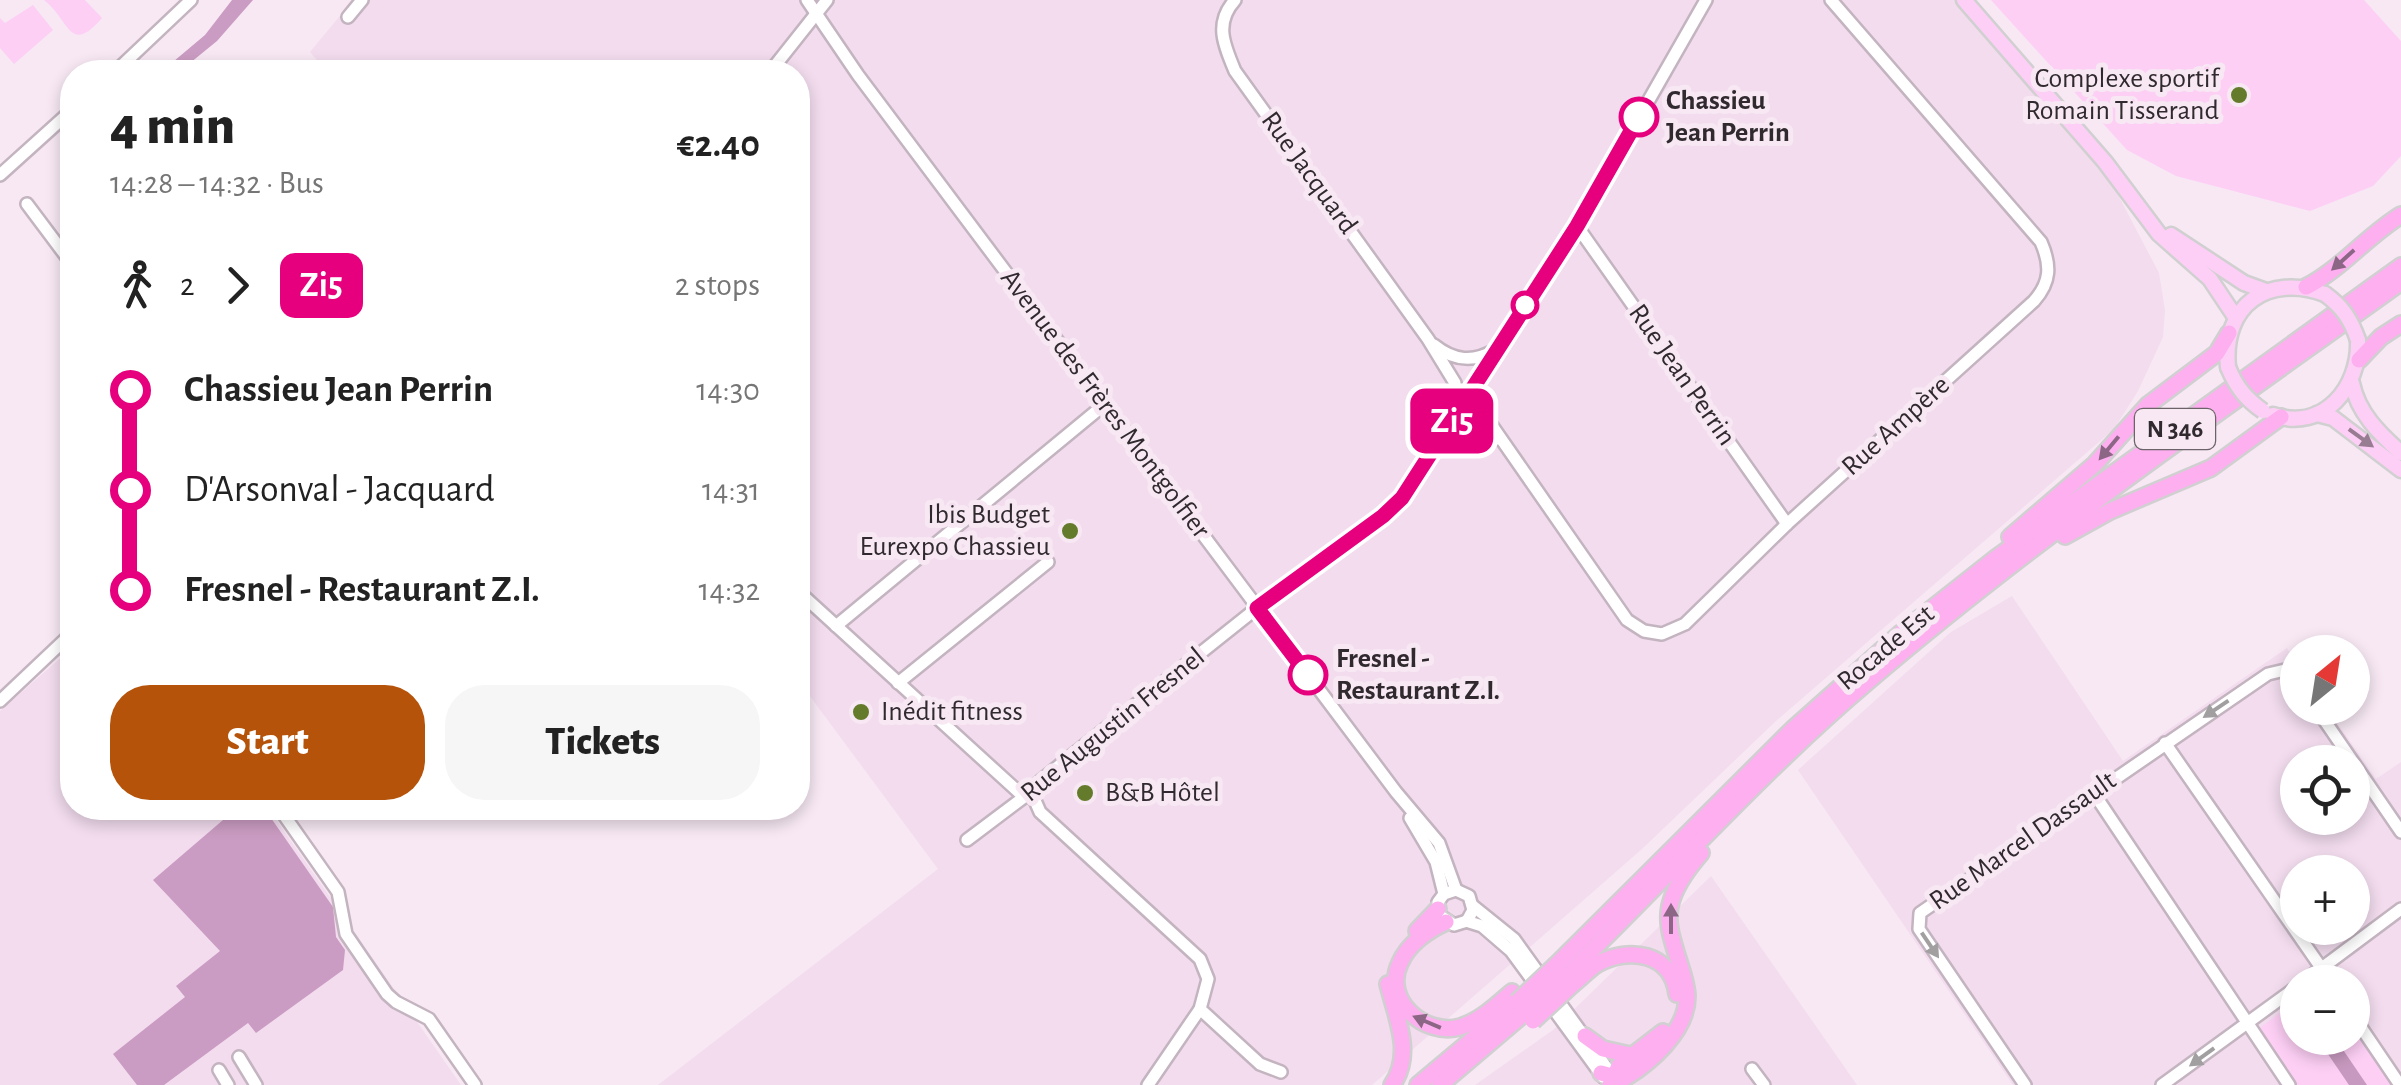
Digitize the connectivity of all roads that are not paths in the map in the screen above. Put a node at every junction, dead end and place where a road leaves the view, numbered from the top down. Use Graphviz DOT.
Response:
graph roads {
  1 [pos="191,0"];
  2 [pos="362,0"];
  3 [pos="807,0"];
  4 [pos="827,0"];
  5 [pos="1236,0"];
  6 [pos="1706,0"];
  7 [pos="1831,0"];
  8 [pos="1964,0"];
  9 [pos="817,14"];
  10 [pos="348,17"];
  11 [pos="127,60"];
  12 [pos="780,60"];
  13 [pos="60,121"];
  14 [pos="0,175"];
  15 [pos="26,204"];
  16 [pos="2136,204"];
  17 [pos="2401,214"];
  18 [pos="1577,226"];
  19 [pos="60,248"];
  20 [pos="2401,266"];
  21 [pos="2401,282"];
  22 [pos="2306,287"];
  23 [pos="2266,291"];
  24 [pos="2401,324"];
  25 [pos="2233,326"];
  26 [pos="1428,338"];
  27 [pos="1496,350"];
  28 [pos="2359,360"];
  29 [pos="1480,378"];
  30 [pos="2352,383"];
  31 [pos="1105,404"];
  32 [pos="2317,414"];
  33 [pos="2281,417"];
  34 [pos="1452,421"];
  35 [pos="1445,433"];
  36 [pos="1502,441"];
  37 [pos="2401,453"];
  38 [pos="2401,470"];
  39 [pos="1787,524"];
  40 [pos="1048,562"];
  41 [pos="1989,581"];
  42 [pos="1951,593"];
  43 [pos="810,603"];
  44 [pos="1257,608"];
  45 [pos="836,626"];
  46 [pos="60,644"];
  47 [pos="2280,671"];
  48 [pos="898,683"];
  49 [pos="0,701"];
  50 [pos="2328,725"];
  51 [pos="2165,743"];
  52 [pos="2093,792"];
  53 [pos="1028,796"];
  54 [pos="287,820"];
  55 [pos="1720,822"];
  56 [pos="2401,832"];
  57 [pos="966,840"];
  58 [pos="1446,904"];
  59 [pos="1473,906"];
  60 [pos="2401,909"];
  61 [pos="1466,922"];
  62 [pos="2320,965"];
  63 [pos="2326,965"];
  64 [pos="1562,971"];
  65 [pos="2280,999"];
  66 [pos="1522,1007"];
  67 [pos="1200,1009"];
  68 [pos="2250,1022"];
  69 [pos="1585,1036"];
  70 [pos="2370,1041"];
  71 [pos="239,1057"];
  72 [pos="1635,1061"];
  73 [pos="1752,1068"];
  74 [pos="219,1070"];
  75 [pos="1281,1072"];
  76 [pos="1611,1081"];
  77 [pos="228,1085"];
  78 [pos="256,1085"];
  79 [pos="475,1085"];
  80 [pos="1148,1085"];
  81 [pos="1392,1085"];
  82 [pos="1418,1085"];
  83 [pos="1440,1085"];
  84 [pos="1452,1085"];
  85 [pos="1638,1085"];
  86 [pos="1764,1085"];
  87 [pos="2025,1085"];
  88 [pos="2162,1085"];
  89 [pos="2289,1085"];
  90 [pos="2400,1085"];
  1 -- 11 [label="street"];
  2 -- 10 [label="street"];
  3 -- 9 [label="street, Avenue des Frères Montgolfier"];
  4 -- 9 [label="street"];
  5 -- 26 [label="street, Rue Jacquard"];
  6 -- 18 [label="street, Rue Augustin Fresnel"];
  7 -- 39 [label="street, Rue Ampère"];
  8 -- 16 [label="main road"];
  9 -- 12 [label="street"];
  9 -- 31 [label="street, Avenue des Frères Montgolfier"];
  13 -- 14 [label="street"];
  15 -- 19 [label="street"];
  16 -- 23 [label="main road"];
  16 -- 25 [label="main road"];
  17 -- 22 [label="highway, one-way"];
  18 -- 27 [label="street, Rue Augustin Fresnel"];
  18 -- 39 [label="street, Rue Jean Perrin"];
  20 -- 42 [label="highway, Rocade Est / N 346"];
  21 -- 41 [label="highway, Rocade Est / N 346"];
  22 -- 23 [label="main road"];
  22 -- 28 [label="main road, bridge"];
  23 -- 25 [label="main road"];
  24 -- 28 [label="highway"];
  25 -- 33 [label="main road, bridge"];
  25 -- 42 [label="highway, one-way"];
  26 -- 27 [label="street, Rue Jacquard"];
  26 -- 34 [label="street, Rue Jacquard"];
  27 -- 29 [label="street, Rue Augustin Fresnel"];
  28 -- 30 [label="main road"];
  29 -- 34 [label="street, Rue Augustin Fresnel"];
  29 -- 36 [label="street, Rue Ampère"];
  30 -- 32 [label="main road"];
  30 -- 37 [label="main road"];
  31 -- 44 [label="street, Avenue des Frères Montgolfier"];
  31 -- 45 [label="street"];
  32 -- 33 [label="main road"];
  32 -- 38 [label="main road, one-way"];
  33 -- 41 [label="highway"];
  34 -- 35 [label="street, Rue Augustin Fresnel"];
  35 -- 36 [label="street"];
  35 -- 44 [label="street, Rue Augustin Fresnel"];
  36 -- 39 [label="street, Rue Ampère"];
  40 -- 48 [label="street"];
  41 -- 55 [label="highway, Rocade Est / N 346"];
  42 -- 64 [label="highway, Rocade Est / N 346"];
  43 -- 45 [label="street"];
  44 -- 53 [label="street, Rue Augustin Fresnel"];
  44 -- 58 [label="street, Avenue des Frères Montgolfier"];
  45 -- 48 [label="street"];
  46 -- 49 [label="street"];
  47 -- 51 [label="street, Rue Marcel Dassault, one-way"];
  48 -- 53 [label="street"];
  50 -- 56 [label="street"];
  51 -- 52 [label="street, Rue Marcel Dassault"];
  51 -- 62 [label="street"];
  52 -- 68 [label="street"];
  52 -- 87 [label="street, Rue Marcel Dassault, one-way"];
  53 -- 57 [label="street, Rue Augustin Fresnel"];
  53 -- 67 [label="street"];
  54 -- 79 [label="street"];
  55 -- 64 [label="highway, Rocade Est / N 346"];
  72 -- 55 [label="highway, one-way"];
  58 -- 59 [label="street, Avenue des Frères Montgolfier"];
  58 -- 61 [label="street"];
  66 -- 58 [label="highway, one-way"];
  58 -- 81 [label="highway"];
  59 -- 61 [label="street"];
  59 -- 69 [label="street, Avenue des Frères Montgolfier"];
  60 -- 63 [label="street"];
  61 -- 76 [label="street"];
  64 -- 66 [label="highway, Rocade Est / N 346, bridge"];
  64 -- 66 [label="highway"];
  64 -- 72 [label="highway"];
  65 -- 68 [label="street"];
  66 -- 82 [label="highway, Rocade Est / N 346"];
  66 -- 83 [label="highway, Rocade Est / N 346"];
  66 -- 84 [label="highway"];
  67 -- 75 [label="street"];
  67 -- 80 [label="street"];
  68 -- 88 [label="street, one-way"];
  68 -- 89 [label="street"];
  69 -- 72 [label="highway"];
  69 -- 76 [label="street, Avenue des Frères Montgolfier"];
  70 -- 90 [label="street"];
  71 -- 78 [label="street"];
  72 -- 76 [label="highway"];
  72 -- 85 [label="highway"];
  73 -- 86 [label="street"];
  74 -- 77 [label="street"];
}
